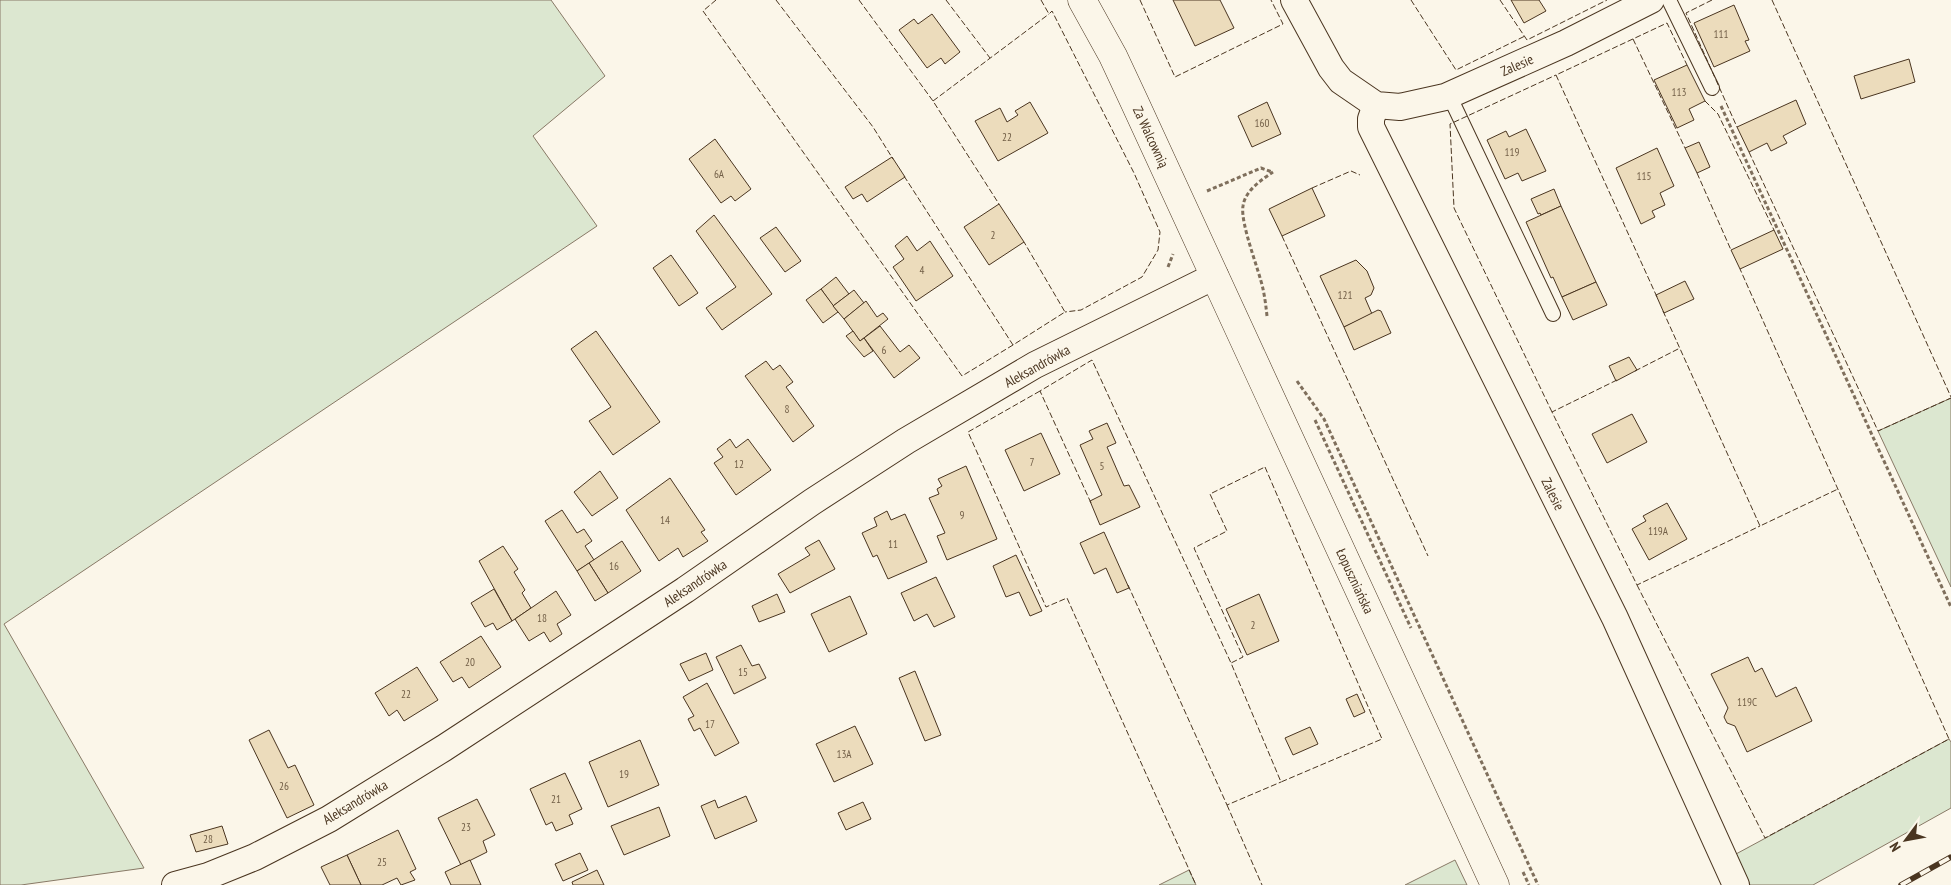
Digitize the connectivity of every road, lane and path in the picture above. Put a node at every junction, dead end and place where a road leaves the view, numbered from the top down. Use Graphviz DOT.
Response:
graph roads {
  1 [pos="1082,0"];
  2 [pos="1294,0"];
  3 [pos="1651,0"];
  4 [pos="1669,0"];
  5 [pos="1712,88"];
  6 [pos="1449,95"];
  7 [pos="1376,105"];
  8 [pos="1203,193"];
  9 [pos="1215,276"];
  10 [pos="1553,314"];
  11 [pos="1268,322"];
  12 [pos="1296,380"];
  13 [pos="1951,607"];
  14 [pos="174,885"];
  15 [pos="1495,885"];
  16 [pos="1538,885"];
  17 [pos="1736,885"];
  1 -- 9 [label="main road, Za Walcownią"];
  2 -- 7 [label="street"];
  3 -- 6 [label="street, Zalesie"];
  4 -- 5 [label="lane"];
  5 -- 13 [label="path"];
  6 -- 7 [label="street, Zalesie"];
  6 -- 10 [label="lane"];
  7 -- 17 [label="street, Zalesie"];
  8 -- 11 [label="path"];
  9 -- 14 [label="street, Aleksandrówka"];
  9 -- 15 [label="main road, Łopuszniańska"];
  12 -- 16 [label="path"];
}
